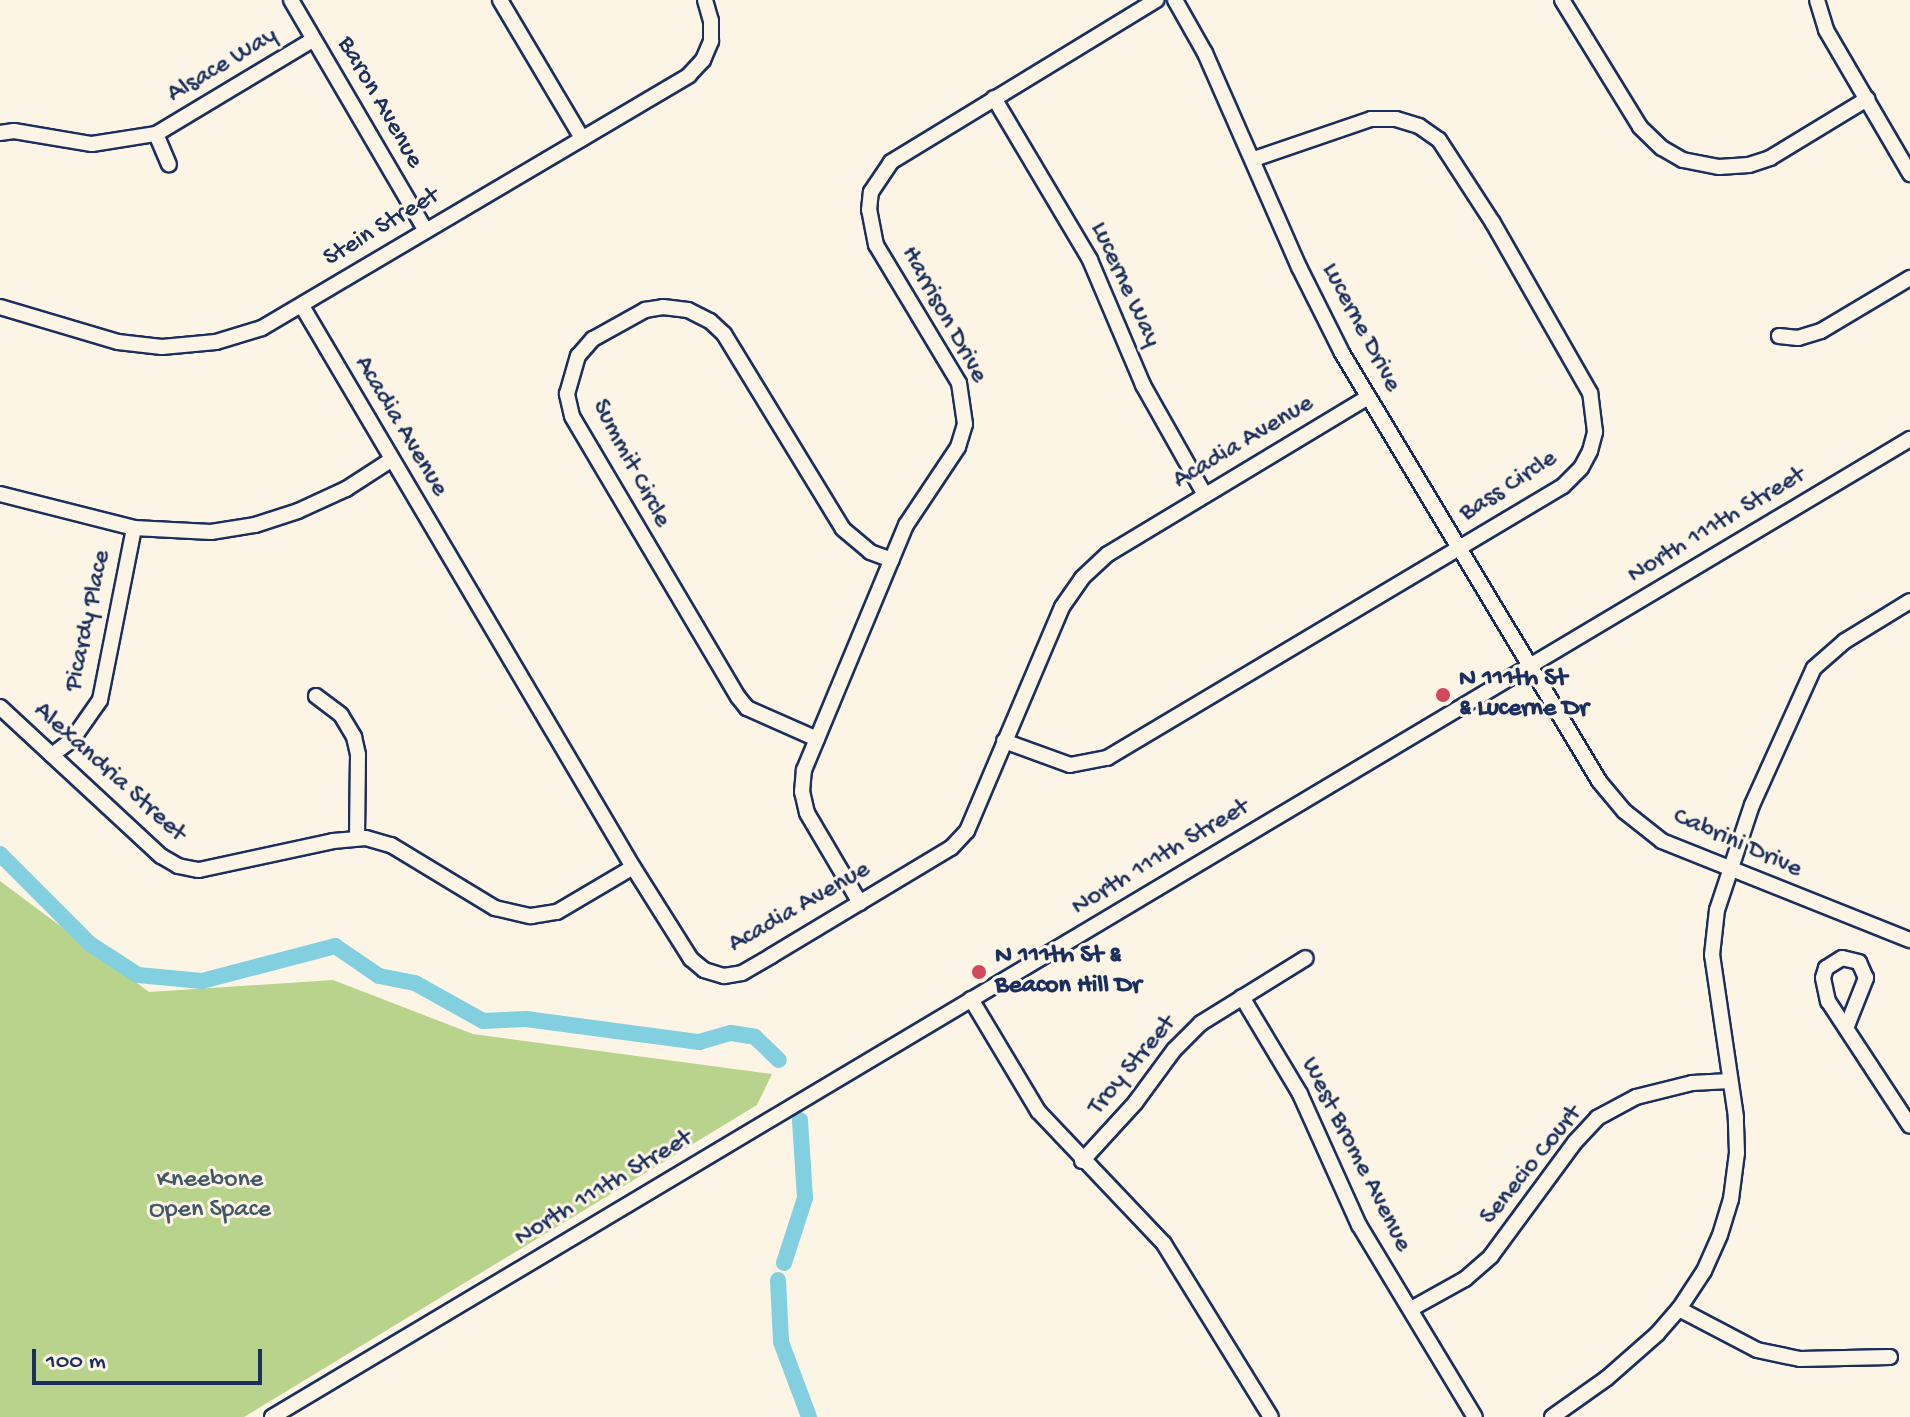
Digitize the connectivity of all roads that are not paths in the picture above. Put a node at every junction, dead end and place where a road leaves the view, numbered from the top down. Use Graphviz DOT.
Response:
graph roads {
  1 [pos="291,0"];
  2 [pos="500,0"];
  3 [pos="705,0"];
  4 [pos="1156,0"];
  5 [pos="1175,0"];
  6 [pos="1562,0"];
  7 [pos="1817,0"];
  8 [pos="314,39"];
  9 [pos="994,98"];
  10 [pos="1867,99"];
  11 [pos="0,133"];
  12 [pos="156,134"];
  13 [pos="582,138"];
  14 [pos="1254,159"];
  15 [pos="169,164"];
  16 [pos="1910,174"];
  17 [pos="425,229"];
  18 [pos="1910,278"];
  19 [pos="302,306"];
  20 [pos="0,307"];
  21 [pos="1779,336"];
  22 [pos="1368,397"];
  23 [pos="1910,439"];
  24 [pos="391,460"];
  25 [pos="0,494"];
  26 [pos="1205,495"];
  27 [pos="134,528"];
  28 [pos="1461,547"];
  29 [pos="892,560"];
  30 [pos="1910,601"];
  31 [pos="1530,665"];
  32 [pos="316,696"];
  33 [pos="0,707"];
  34 [pos="817,739"];
  35 [pos="1004,741"];
  36 [pos="52,755"];
  37 [pos="357,837"];
  38 [pos="633,867"];
  39 [pos="1730,870"];
  40 [pos="860,903"];
  41 [pos="1910,940"];
  42 [pos="1306,958"];
  43 [pos="1242,997"];
  44 [pos="971,999"];
  45 [pos="1847,1026"];
  46 [pos="1730,1081"];
  47 [pos="1910,1126"];
  48 [pos="1082,1161"];
  49 [pos="1411,1309"];
  50 [pos="1679,1309"];
  51 [pos="1890,1357"];
  52 [pos="272,1417"];
  53 [pos="1271,1417"];
  54 [pos="1475,1417"];
  55 [pos="1552,1417"];
  1 -- 8 [label="street, Baron Avenue"];
  2 -- 13 [label="street"];
  3 -- 13 [label="street, Stein Street"];
  4 -- 9 [label="street, Harrison Drive"];
  5 -- 14 [label="street, Lucerne Drive"];
  6 -- 10 [label="street"];
  7 -- 10 [label="street"];
  8 -- 12 [label="street, Alsace Way"];
  8 -- 17 [label="street, Baron Avenue"];
  9 -- 26 [label="street, Lucerne Way"];
  9 -- 29 [label="street, Harrison Drive"];
  10 -- 16 [label="street"];
  11 -- 12 [label="street, Alsace Way"];
  12 -- 15 [label="street, Alsace Way"];
  13 -- 17 [label="street, Stein Street"];
  14 -- 22 [label="street, Lucerne Drive"];
  14 -- 28 [label="street, Bass Circle"];
  17 -- 19 [label="street, Stein Street"];
  18 -- 21 [label="street"];
  19 -- 20 [label="street, Stein Street"];
  19 -- 24 [label="street, Acadia Avenue"];
  22 -- 26 [label="street, Acadia Avenue"];
  22 -- 28 [label="street, Lucerne Drive"];
  23 -- 31 [label="street, North 111th Street"];
  24 -- 27 [label="street"];
  24 -- 38 [label="street, Acadia Avenue"];
  25 -- 27 [label="street"];
  26 -- 35 [label="street, Acadia Avenue"];
  27 -- 36 [label="street, Picardy Place"];
  28 -- 31 [label="street, Lucerne Drive"];
  28 -- 35 [label="street, Bass Circle"];
  29 -- 34 [label="street, Harrison Drive"];
  29 -- 34 [label="street, Summit Circle"];
  30 -- 39 [label="street"];
  31 -- 39 [label="street, Cabrini Drive"];
  31 -- 44 [label="street, North 111th Street"];
  32 -- 37 [label="street"];
  33 -- 36 [label="street, Alexandria Street"];
  34 -- 40 [label="street, Harrison Drive"];
  35 -- 40 [label="street, Acadia Avenue"];
  36 -- 37 [label="street, Alexandria Street"];
  37 -- 38 [label="street, Alexandria Street"];
  38 -- 40 [label="street, Acadia Avenue"];
  39 -- 41 [label="street, Cabrini Drive"];
  39 -- 46 [label="street"];
  42 -- 43 [label="street, Troy Street"];
  43 -- 48 [label="street, Troy Street"];
  43 -- 49 [label="street, West Brome Avenue"];
  44 -- 48 [label="street"];
  44 -- 52 [label="street, North 111th Street"];
  45 -- 47 [label="street"];
  46 -- 49 [label="street, Senecio Court"];
  46 -- 50 [label="street"];
  48 -- 53 [label="street"];
  49 -- 54 [label="street, West Brome Avenue"];
  50 -- 51 [label="street"];
  50 -- 55 [label="street"];
}
